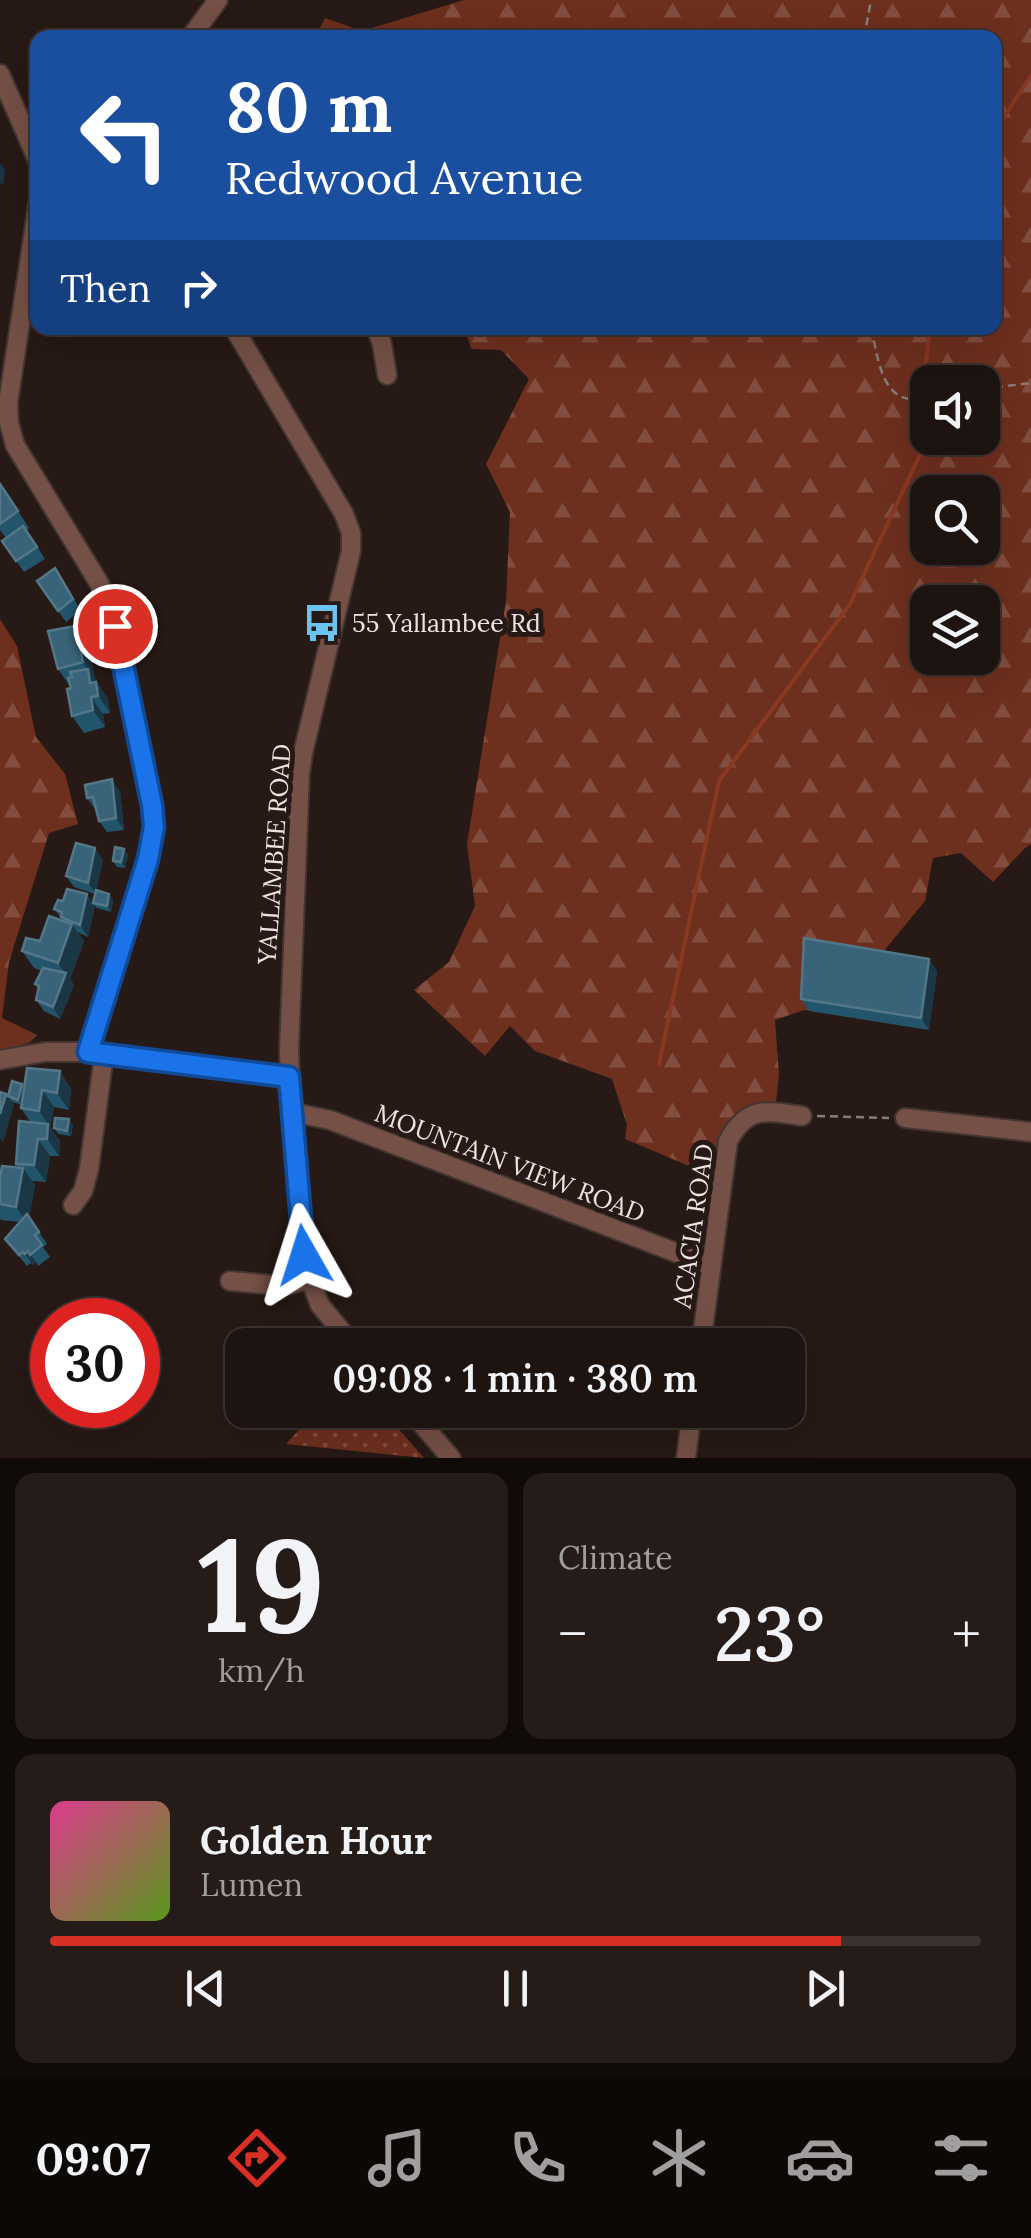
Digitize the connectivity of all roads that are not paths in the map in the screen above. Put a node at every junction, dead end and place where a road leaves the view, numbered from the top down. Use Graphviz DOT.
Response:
graph roads {
  1 [pos="218,0"];
  2 [pos="196,30"];
  3 [pos="0,74"];
  4 [pos="30,139"];
  5 [pos="30,257"];
  6 [pos="238,335"];
  7 [pos="379,335"];
  8 [pos="387,375"];
  9 [pos="96,1053"];
  10 [pos="0,1060"];
  11 [pos="289,1077"];
  12 [pos="290,1112"];
  13 [pos="802,1116"];
  14 [pos="905,1118"];
  15 [pos="1031,1132"];
  16 [pos="73,1205"];
  17 [pos="710,1266"];
  18 [pos="309,1279"];
  19 [pos="230,1280"];
  20 [pos="338,1328"];
  21 [pos="702,1328"];
  22 [pos="425,1428"];
  23 [pos="690,1428"];
  24 [pos="451,1458"];
  25 [pos="686,1458"];
  1 -- 2 [label="street"];
  3 -- 4 [label="street"];
  5 -- 9 [label="street"];
  6 -- 11 [label="street, YALLAMBEE ROAD"];
  7 -- 8 [label="street"];
  9 -- 10 [label="street"];
  9 -- 11 [label="street"];
  9 -- 16 [label="street"];
  11 -- 12 [label="street, YALLAMBEE ROAD"];
  12 -- 17 [label="street, MOUNTAIN VIEW ROAD"];
  12 -- 18 [label="street, YALLAMBEE ROAD"];
  13 -- 17 [label="street, ACACIA ROAD"];
  14 -- 15 [label="street"];
  17 -- 21 [label="street, ACACIA ROAD"];
  18 -- 19 [label="street"];
  18 -- 20 [label="street, YALLAMBEE ROAD"];
  22 -- 24 [label="street"];
  23 -- 25 [label="street"];
}
